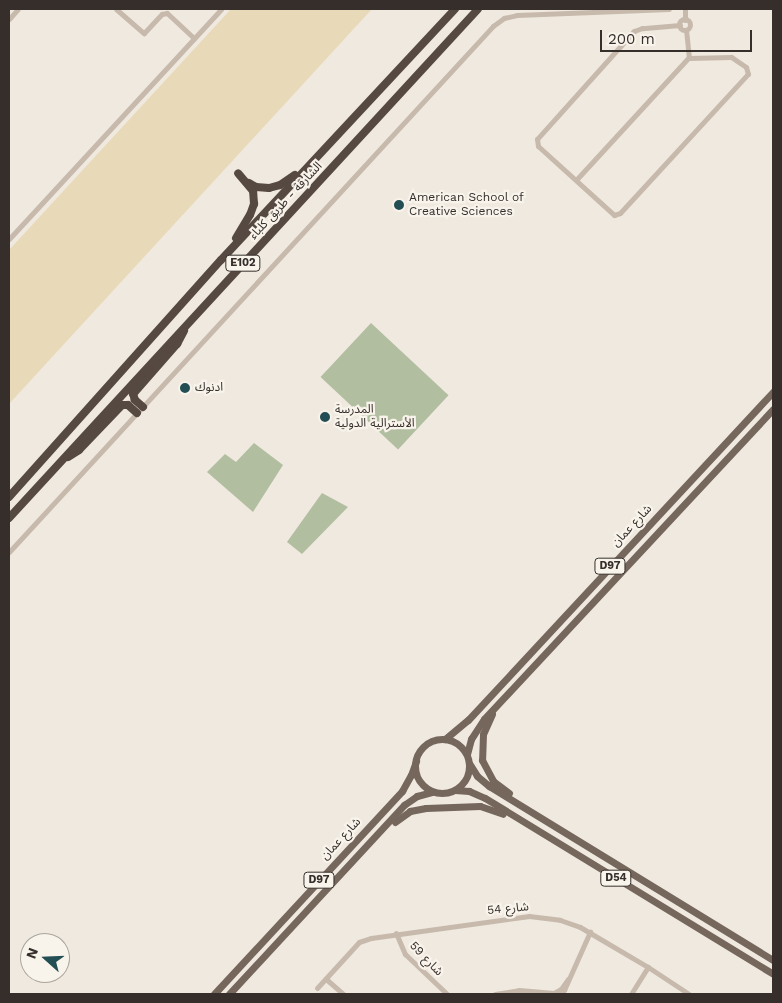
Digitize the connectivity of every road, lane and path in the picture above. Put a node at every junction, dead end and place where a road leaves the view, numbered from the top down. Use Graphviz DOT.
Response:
graph roads {
  1 [pos="18,9"];
  2 [pos="116,9"];
  3 [pos="221,9"];
  4 [pos="455,9"];
  5 [pos="478,9"];
  6 [pos="669,9"];
  7 [pos="685,9"];
  8 [pos="9,19"];
  9 [pos="685,20"];
  10 [pos="680,26"];
  11 [pos="686,31"];
  12 [pos="194,38"];
  13 [pos="688,58"];
  14 [pos="311,162"];
  15 [pos="238,173"];
  16 [pos="576,180"];
  17 [pos="247,182"];
  18 [pos="9,239"];
  19 [pos="221,260"];
  20 [pos="186,326"];
  21 [pos="773,392"];
  22 [pos="773,409"];
  23 [pos="140,410"];
  24 [pos="80,419"];
  25 [pos="61,460"];
  26 [pos="9,492"];
  27 [pos="9,498"];
  28 [pos="9,518"];
  29 [pos="9,552"];
  30 [pos="494,710"];
  31 [pos="445,739"];
  32 [pos="467,754"];
  33 [pos="416,761"];
  34 [pos="469,763"];
  35 [pos="455,790"];
  36 [pos="432,792"];
  37 [pos="523,807"];
  38 [pos="522,821"];
  39 [pos="375,837"];
  40 [pos="590,932"];
  41 [pos="396,933"];
  42 [pos="773,960"];
  43 [pos="648,967"];
  44 [pos="773,974"];
  45 [pos="326,979"];
  46 [pos="568,979"];
  47 [pos="317,988"];
  48 [pos="540,992"];
  49 [pos="214,994"];
  50 [pos="229,994"];
  51 [pos="343,994"];
  52 [pos="447,994"];
  53 [pos="495,994"];
  54 [pos="546,994"];
  55 [pos="560,994"];
  56 [pos="631,994"];
  57 [pos="689,994"];
  1 -- 8 [label="street"];
  2 -- 12 [label="street"];
  3 -- 12 [label="street"];
  4 -- 14 [label="highway, الشارقة - طريق كلباء / E102"];
  5 -- 20 [label="highway, الشارقة - طريق كلباء / E102"];
  6 -- 23 [label="street"];
  7 -- 9 [label="street"];
  9 -- 10 [label="street"];
  9 -- 11 [label="street"];
  10 -- 11 [label="street"];
  10 -- 16 [label="street"];
  11 -- 13 [label="street"];
  12 -- 18 [label="street"];
  13 -- 16 [label="street"];
  13 -- 16 [label="street"];
  14 -- 17 [label="highway"];
  14 -- 19 [label="highway, الشارقة - طريق كلباء / E102"];
  15 -- 17 [label="highway"];
  17 -- 19 [label="highway"];
  19 -- 24 [label="highway, الشارقة - طريق كلباء / E102"];
  20 -- 23 [label="highway"];
  20 -- 25 [label="highway, الشارقة - طريق كلباء / E102"];
  21 -- 31 [label="main road, شارع عمان / D97"];
  22 -- 30 [label="main road, شارع عمان / D97"];
  23 -- 25 [label="highway"];
  23 -- 29 [label="street"];
  24 -- 26 [label="highway"];
  24 -- 27 [label="highway, الشارقة - طريق كلباء / E102"];
  25 -- 28 [label="highway, الشارقة - طريق كلباء / E102"];
  30 -- 32 [label="main road, شارع عمان / D97"];
  30 -- 37 [label="main road"];
  31 -- 32 [label="main road"];
  31 -- 33 [label="main road"];
  32 -- 34 [label="main road"];
  33 -- 36 [label="main road"];
  33 -- 49 [label="main road, شارع عمان / D97"];
  34 -- 35 [label="main road"];
  34 -- 37 [label="main road, D54"];
  35 -- 36 [label="main road"];
  35 -- 38 [label="main road, D54"];
  36 -- 39 [label="main road, شارع عمان / D97"];
  37 -- 42 [label="main road, D54"];
  38 -- 39 [label="main road"];
  38 -- 44 [label="main road, D54"];
  39 -- 50 [label="main road, شارع عمان / D97"];
  40 -- 41 [label="street, شارع 54"];
  40 -- 43 [label="street, شارع 54"];
  40 -- 46 [label="street"];
  41 -- 45 [label="street, شارع 54"];
  41 -- 52 [label="street, شارع 59"];
  43 -- 56 [label="street"];
  43 -- 57 [label="street, شارع 54"];
  45 -- 47 [label="street, شارع 54"];
  45 -- 51 [label="street"];
  46 -- 48 [label="street"];
  46 -- 55 [label="street"];
  48 -- 53 [label="street"];
  48 -- 54 [label="street"];
}
